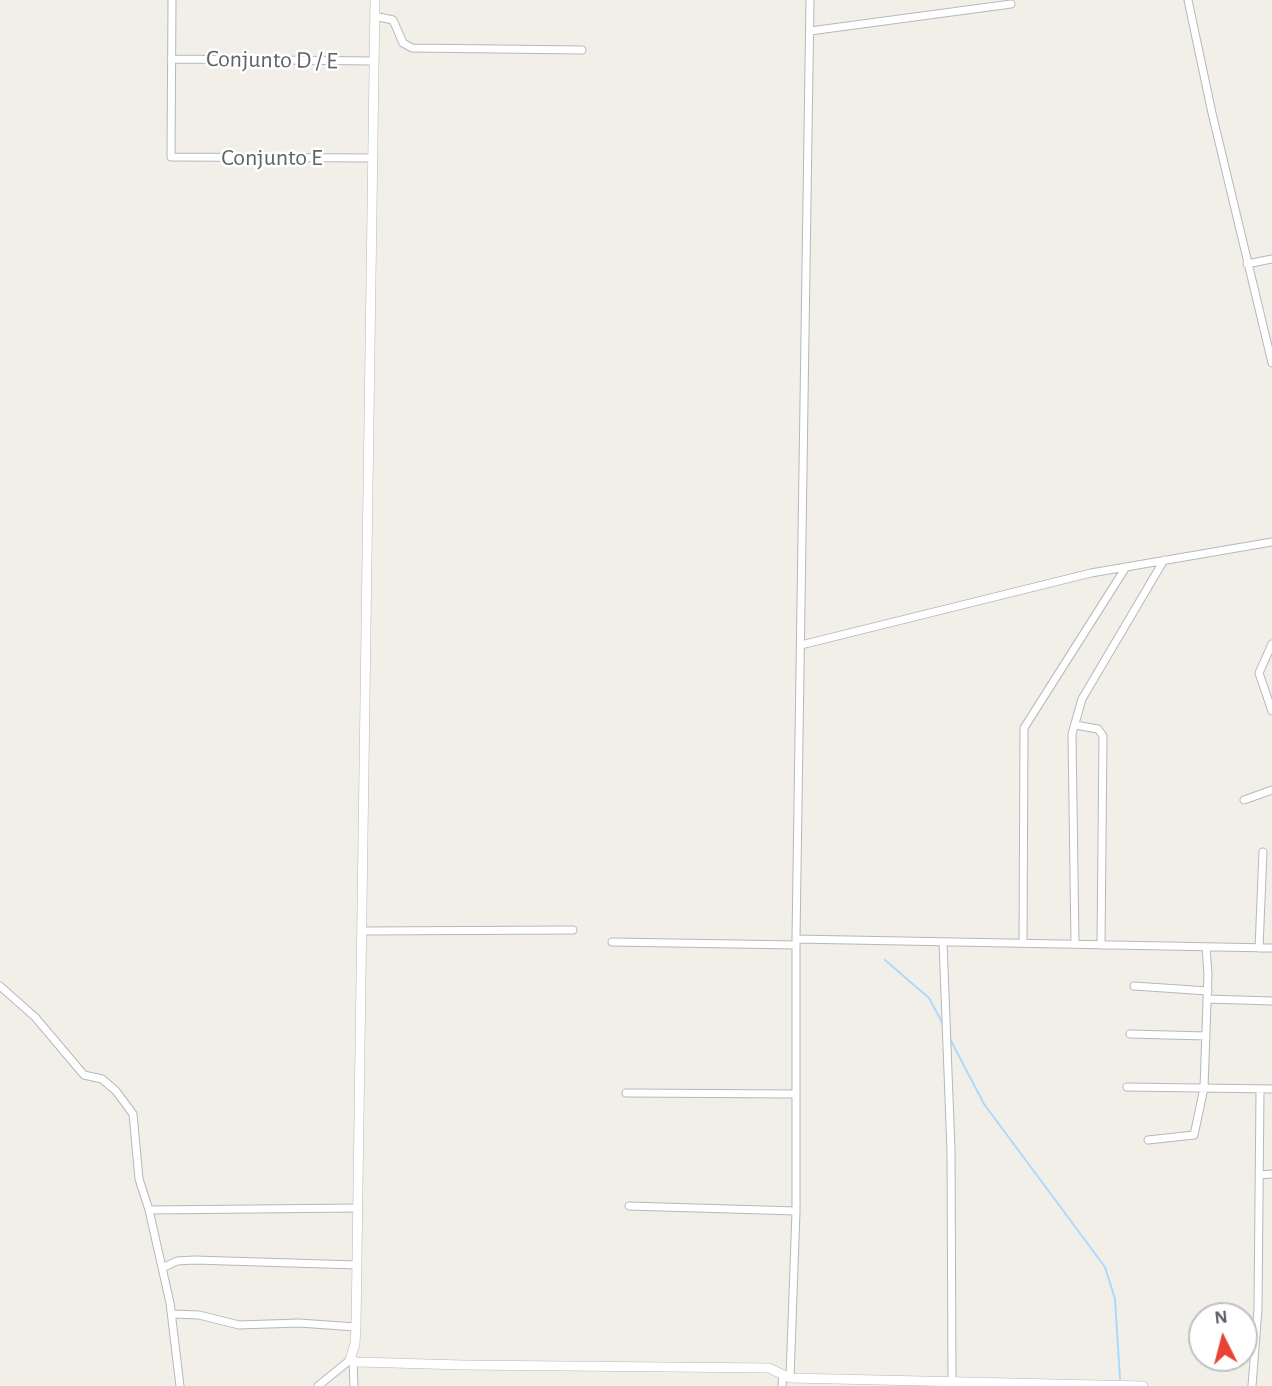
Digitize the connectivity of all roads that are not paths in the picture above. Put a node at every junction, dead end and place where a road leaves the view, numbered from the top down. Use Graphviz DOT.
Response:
graph roads {
  1 [pos="172,0"];
  2 [pos="374,0"];
  3 [pos="810,0"];
  4 [pos="1188,0"];
  5 [pos="1011,4"];
  6 [pos="374,16"];
  7 [pos="810,31"];
  8 [pos="582,50"];
  9 [pos="171,59"];
  10 [pos="374,61"];
  11 [pos="372,158"];
  12 [pos="1272,258"];
  13 [pos="1247,264"];
  14 [pos="1272,363"];
  15 [pos="1272,542"];
  16 [pos="1164,560"];
  17 [pos="1126,567"];
  18 [pos="1272,644"];
  19 [pos="801,645"];
  20 [pos="1272,711"];
  21 [pos="1074,725"];
  22 [pos="1272,790"];
  23 [pos="1244,800"];
  24 [pos="1264,852"];
  25 [pos="573,930"];
  26 [pos="362,931"];
  27 [pos="612,942"];
  28 [pos="796,942"];
  29 [pos="943,942"];
  30 [pos="1023,943"];
  31 [pos="1075,944"];
  32 [pos="1101,945"];
  33 [pos="1206,947"];
  34 [pos="1259,948"];
  35 [pos="1272,948"];
  36 [pos="0,986"];
  37 [pos="1134,986"];
  38 [pos="1207,995"];
  39 [pos="1272,1001"];
  40 [pos="1130,1034"];
  41 [pos="1206,1036"];
  42 [pos="1127,1087"];
  43 [pos="1204,1088"];
  44 [pos="1260,1089"];
  45 [pos="1272,1089"];
  46 [pos="626,1093"];
  47 [pos="796,1094"];
  48 [pos="1148,1140"];
  49 [pos="1272,1174"];
  50 [pos="1259,1175"];
  51 [pos="629,1206"];
  52 [pos="358,1208"];
  53 [pos="149,1210"];
  54 [pos="796,1211"];
  55 [pos="357,1265"];
  56 [pos="162,1268"];
  57 [pos="172,1314"];
  58 [pos="356,1327"];
  59 [pos="351,1360"];
  60 [pos="787,1376"];
  61 [pos="952,1382"];
  62 [pos="180,1386"];
  63 [pos="318,1386"];
  64 [pos="354,1386"];
  65 [pos="782,1386"];
  66 [pos="1143,1386"];
  67 [pos="1252,1386"];
  1 -- 9 [label="street"];
  2 -- 6 [label="street"];
  3 -- 7 [label="street"];
  4 -- 13 [label="street"];
  5 -- 7 [label="street"];
  6 -- 8 [label="street"];
  6 -- 10 [label="street"];
  7 -- 19 [label="street"];
  9 -- 10 [label="street, Conjunto D / E"];
  9 -- 11 [label="street, Conjunto E"];
  10 -- 11 [label="street"];
  11 -- 26 [label="street"];
  12 -- 13 [label="street"];
  13 -- 14 [label="street"];
  15 -- 16 [label="street"];
  16 -- 17 [label="street"];
  16 -- 21 [label="street"];
  17 -- 19 [label="street"];
  17 -- 30 [label="street"];
  18 -- 20 [label="street"];
  19 -- 28 [label="street"];
  21 -- 31 [label="street"];
  21 -- 32 [label="street"];
  22 -- 23 [label="street"];
  24 -- 34 [label="street"];
  25 -- 26 [label="street"];
  26 -- 52 [label="street"];
  27 -- 28 [label="street"];
  28 -- 29 [label="street"];
  28 -- 47 [label="street"];
  29 -- 30 [label="street"];
  29 -- 61 [label="street"];
  30 -- 31 [label="street"];
  31 -- 32 [label="street"];
  32 -- 33 [label="street"];
  33 -- 34 [label="street"];
  33 -- 38 [label="street"];
  34 -- 35 [label="street"];
  36 -- 53 [label="street"];
  37 -- 38 [label="street"];
  38 -- 39 [label="street"];
  38 -- 41 [label="street"];
  40 -- 41 [label="street"];
  41 -- 43 [label="street"];
  42 -- 43 [label="street"];
  43 -- 44 [label="street"];
  43 -- 48 [label="street"];
  44 -- 45 [label="street"];
  44 -- 50 [label="street"];
  46 -- 47 [label="street"];
  47 -- 54 [label="street"];
  49 -- 50 [label="street"];
  50 -- 67 [label="street"];
  51 -- 54 [label="street"];
  52 -- 53 [label="street"];
  52 -- 55 [label="street"];
  53 -- 56 [label="street"];
  54 -- 60 [label="street"];
  55 -- 56 [label="street"];
  55 -- 58 [label="street"];
  56 -- 57 [label="street"];
  57 -- 58 [label="street"];
  57 -- 62 [label="street"];
  58 -- 59 [label="street"];
  59 -- 60 [label="street"];
  59 -- 63 [label="street"];
  59 -- 64 [label="street"];
  60 -- 61 [label="street"];
  60 -- 65 [label="street"];
  61 -- 66 [label="street"];
}
